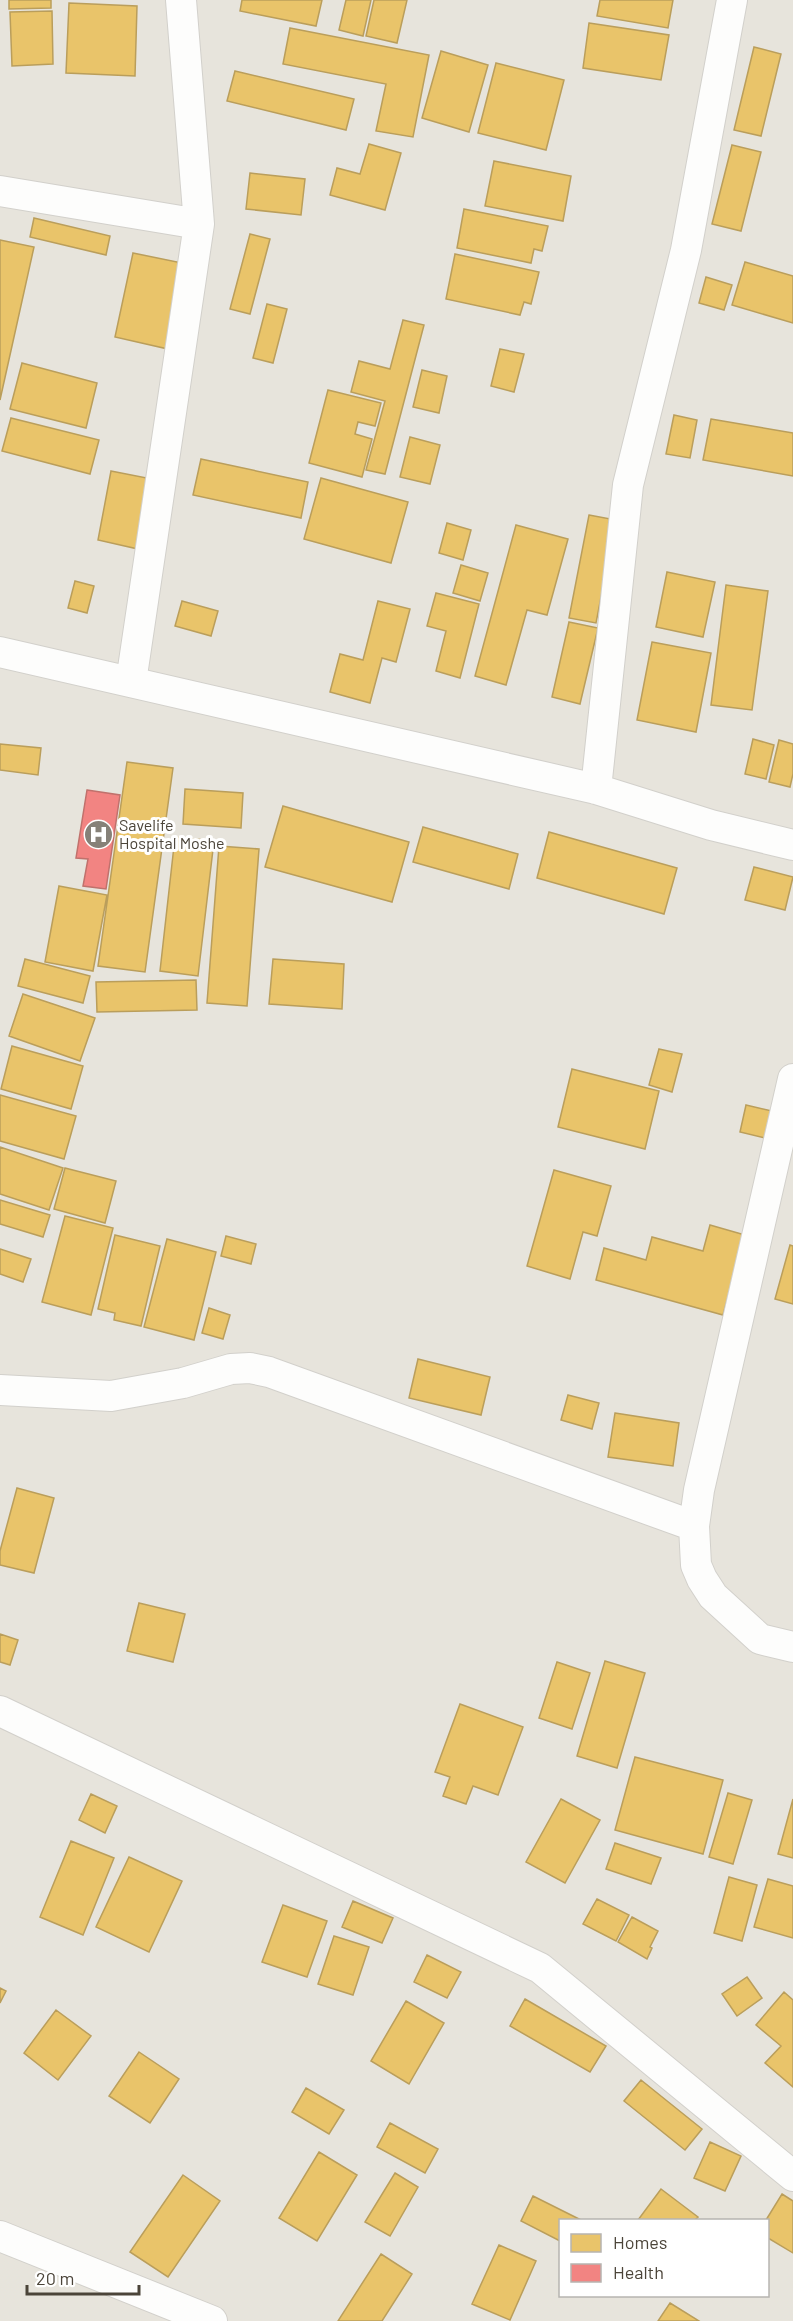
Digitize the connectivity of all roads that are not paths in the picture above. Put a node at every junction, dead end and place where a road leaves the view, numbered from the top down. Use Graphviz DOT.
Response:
graph roads {
  1 [pos="182,0"];
  2 [pos="732,0"];
  3 [pos="0,191"];
  4 [pos="199,224"];
  5 [pos="0,652"];
  6 [pos="131,682"];
  7 [pos="596,789"];
  8 [pos="793,845"];
  9 [pos="793,1079"];
  10 [pos="0,1390"];
  11 [pos="694,1526"];
  12 [pos="793,1647"];
  13 [pos="0,1711"];
  14 [pos="793,2176"];
  15 [pos="0,2236"];
  16 [pos="212,2321"];
  1 -- 4 [label="street"];
  2 -- 7 [label="street"];
  3 -- 4 [label="street"];
  4 -- 6 [label="street"];
  5 -- 6 [label="street"];
  6 -- 7 [label="street"];
  7 -- 8 [label="street"];
  9 -- 11 [label="street"];
  10 -- 11 [label="street"];
  11 -- 12 [label="street"];
  13 -- 14 [label="street"];
  15 -- 16 [label="street"];
}
